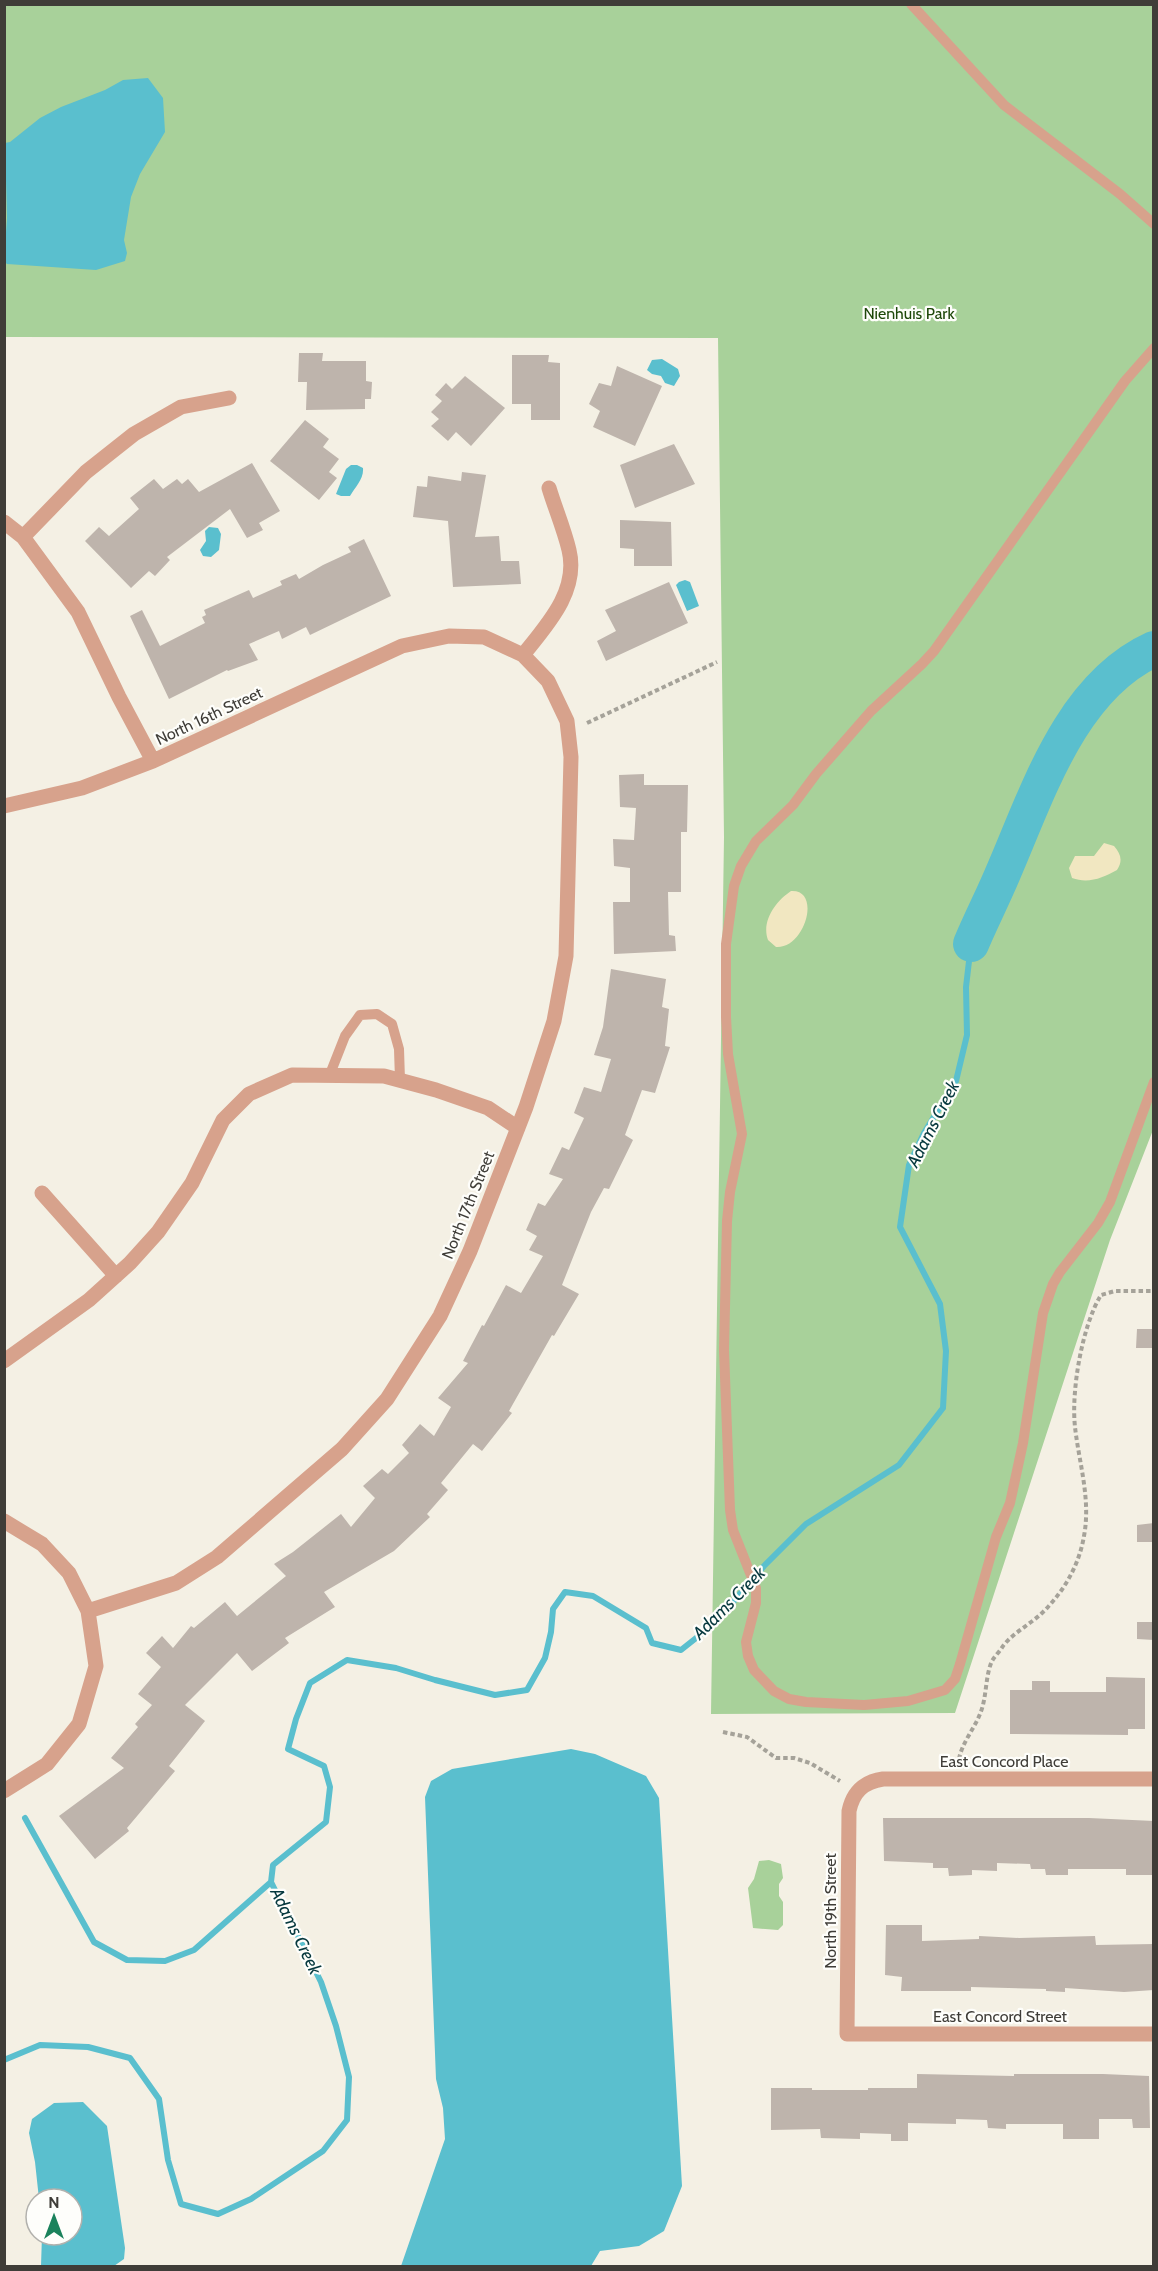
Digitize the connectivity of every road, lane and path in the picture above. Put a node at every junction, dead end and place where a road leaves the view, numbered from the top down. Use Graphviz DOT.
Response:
graph roads {
  1 [pos="911,4"];
  2 [pos="1154,224"];
  3 [pos="1154,348"];
  4 [pos="229,398"];
  5 [pos="549,488"];
  6 [pos="4,522"];
  7 [pos="22,537"];
  8 [pos="523,655"];
  9 [pos="717,662"];
  10 [pos="587,723"];
  11 [pos="153,761"];
  12 [pos="4,806"];
  13 [pos="330,1074"];
  14 [pos="400,1080"];
  15 [pos="1154,1082"];
  16 [pos="518,1128"];
  17 [pos="42,1193"];
  18 [pos="116,1276"];
  19 [pos="1154,1291"];
  20 [pos="4,1361"];
  21 [pos="4,1521"];
  22 [pos="88,1611"];
  23 [pos="723,1732"];
  24 [pos="958,1759"];
  25 [pos="1154,1779"];
  26 [pos="840,1781"];
  27 [pos="858,1790"];
  28 [pos="4,1791"];
  29 [pos="847,2034"];
  30 [pos="1154,2034"];
  1 -- 2 [label="lane"];
  3 -- 15 [label="lane"];
  4 -- 7 [label="street"];
  5 -- 8 [label="street"];
  6 -- 7 [label="street, North 16th Street"];
  7 -- 11 [label="street, North 16th Street"];
  8 -- 11 [label="street, North 16th Street"];
  8 -- 16 [label="street, North 17th Street"];
  9 -- 10 [label="path"];
  11 -- 12 [label="street"];
  13 -- 14 [label="street"];
  13 -- 14 [label="lane"];
  13 -- 18 [label="street"];
  14 -- 16 [label="street"];
  16 -- 22 [label="street, North 17th Street"];
  17 -- 18 [label="street"];
  18 -- 20 [label="street"];
  19 -- 24 [label="path"];
  21 -- 22 [label="street"];
  22 -- 28 [label="street"];
  23 -- 26 [label="path"];
  25 -- 27 [label="street, East Concord Place"];
  27 -- 29 [label="street, North 19th Street"];
  29 -- 30 [label="street, East Concord Street"];
}
